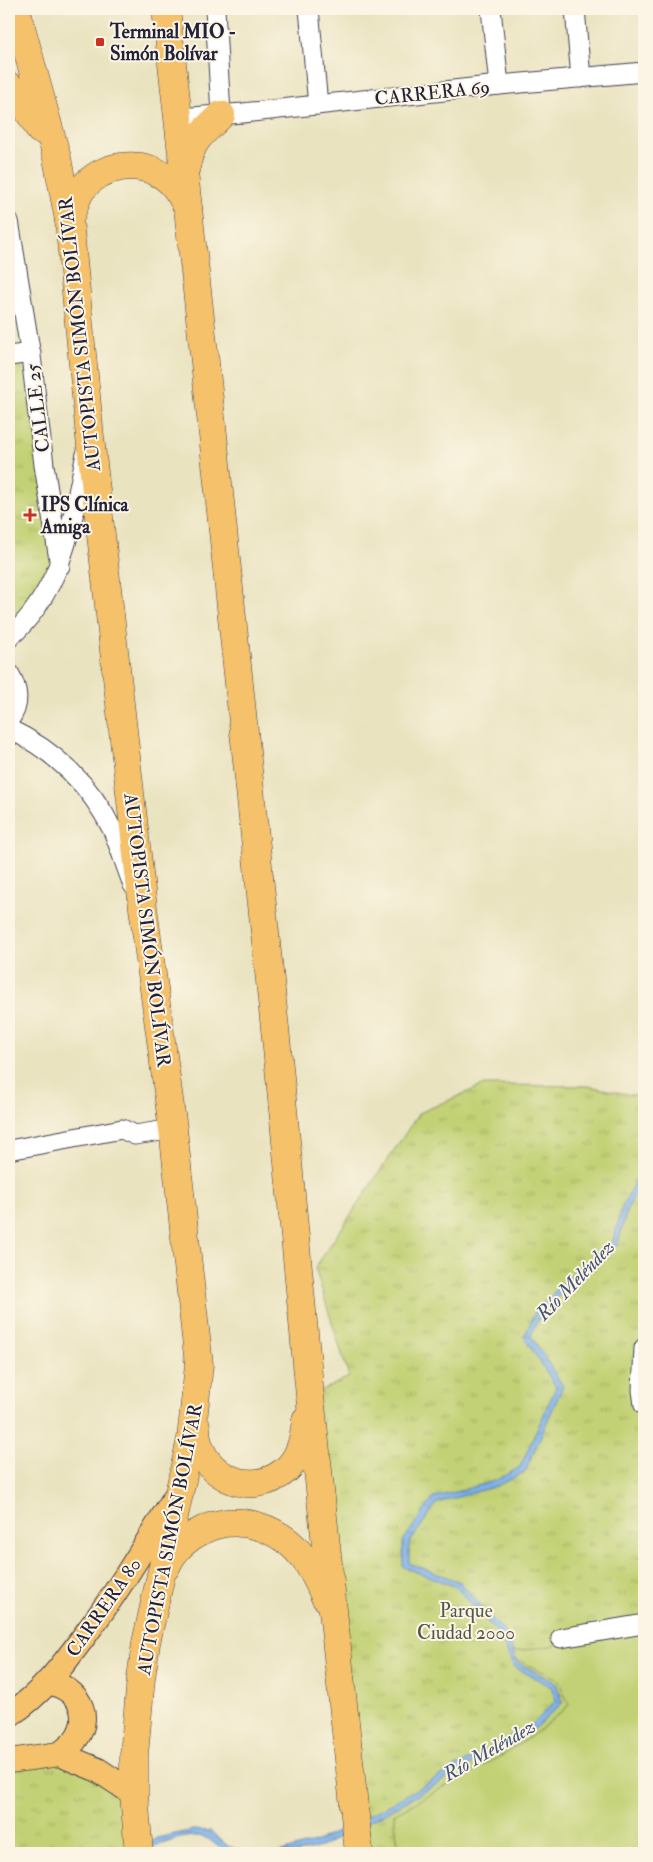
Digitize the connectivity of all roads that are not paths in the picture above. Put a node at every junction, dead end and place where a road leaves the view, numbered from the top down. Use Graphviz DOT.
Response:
graph roads {
  1 [pos="16,9"];
  2 [pos="166,9"];
  3 [pos="214,9"];
  4 [pos="309,9"];
  5 [pos="491,9"];
  6 [pos="575,9"];
  7 [pos="644,72"];
  8 [pos="581,78"];
  9 [pos="499,85"];
  10 [pos="9,86"];
  11 [pos="318,105"];
  12 [pos="221,115"];
  13 [pos="178,118"];
  14 [pos="56,155"];
  15 [pos="185,171"];
  16 [pos="189,212"];
  17 [pos="69,220"];
  18 [pos="9,221"];
  19 [pos="31,353"];
  20 [pos="9,356"];
  21 [pos="90,437"];
  22 [pos="60,566"];
  23 [pos="9,638"];
  24 [pos="9,673"];
  25 [pos="9,720"];
  26 [pos="9,729"];
  27 [pos="143,908"];
  28 [pos="173,1129"];
  29 [pos="9,1150"];
  30 [pos="644,1350"];
  31 [pos="198,1385"];
  32 [pos="310,1396"];
  33 [pos="644,1405"];
  34 [pos="181,1486"];
  35 [pos="158,1588"];
  36 [pos="333,1614"];
  37 [pos="644,1624"];
  38 [pos="561,1638"];
  39 [pos="48,1682"];
  40 [pos="9,1715"];
  41 [pos="59,1754"];
  42 [pos="9,1761"];
  43 [pos="135,1804"];
  44 [pos="359,1850"];
  45 [pos="138,1853"];
  1 -- 14 [label="highway, AUTOPISTA SIMÓN BOLÍVAR"];
  2 -- 13 [label="highway"];
  3 -- 12 [label="street"];
  4 -- 11 [label="street"];
  5 -- 9 [label="street"];
  6 -- 8 [label="street"];
  7 -- 8 [label="street, CARRERA 69"];
  8 -- 9 [label="street, CARRERA 69"];
  9 -- 11 [label="street, CARRERA 69"];
  10 -- 14 [label="highway"];
  11 -- 12 [label="street, CARRERA 69"];
  12 -- 13 [label="street, CARRERA 69"];
  12 -- 15 [label="highway"];
  13 -- 15 [label="highway"];
  14 -- 17 [label="highway, AUTOPISTA SIMÓN BOLÍVAR"];
  15 -- 16 [label="highway"];
  16 -- 17 [label="highway"];
  16 -- 32 [label="highway"];
  17 -- 21 [label="highway, AUTOPISTA SIMÓN BOLÍVAR"];
  18 -- 19 [label="street, CALLE 25"];
  19 -- 20 [label="street"];
  19 -- 22 [label="street, CALLE 25"];
  21 -- 22 [label="street"];
  21 -- 27 [label="highway, AUTOPISTA SIMÓN BOLÍVAR"];
  22 -- 23 [label="street"];
  24 -- 25 [label="street"];
  26 -- 27 [label="street"];
  27 -- 28 [label="highway, AUTOPISTA SIMÓN BOLÍVAR"];
  28 -- 29 [label="street"];
  28 -- 31 [label="highway, AUTOPISTA SIMÓN BOLÍVAR"];
  30 -- 33 [label="street"];
  31 -- 32 [label="highway"];
  31 -- 34 [label="highway, AUTOPISTA SIMÓN BOLÍVAR"];
  32 -- 36 [label="highway"];
  34 -- 35 [label="highway, AUTOPISTA SIMÓN BOLÍVAR"];
  34 -- 39 [label="main road, CARRERA 80"];
  35 -- 36 [label="highway"];
  35 -- 43 [label="highway, AUTOPISTA SIMÓN BOLÍVAR"];
  36 -- 44 [label="highway"];
  37 -- 38 [label="street"];
  39 -- 40 [label="main road, CARRERA 80"];
  39 -- 41 [label="main road"];
  41 -- 42 [label="main road"];
  41 -- 43 [label="main road"];
  43 -- 45 [label="highway, AUTOPISTA SIMÓN BOLÍVAR"];
}
